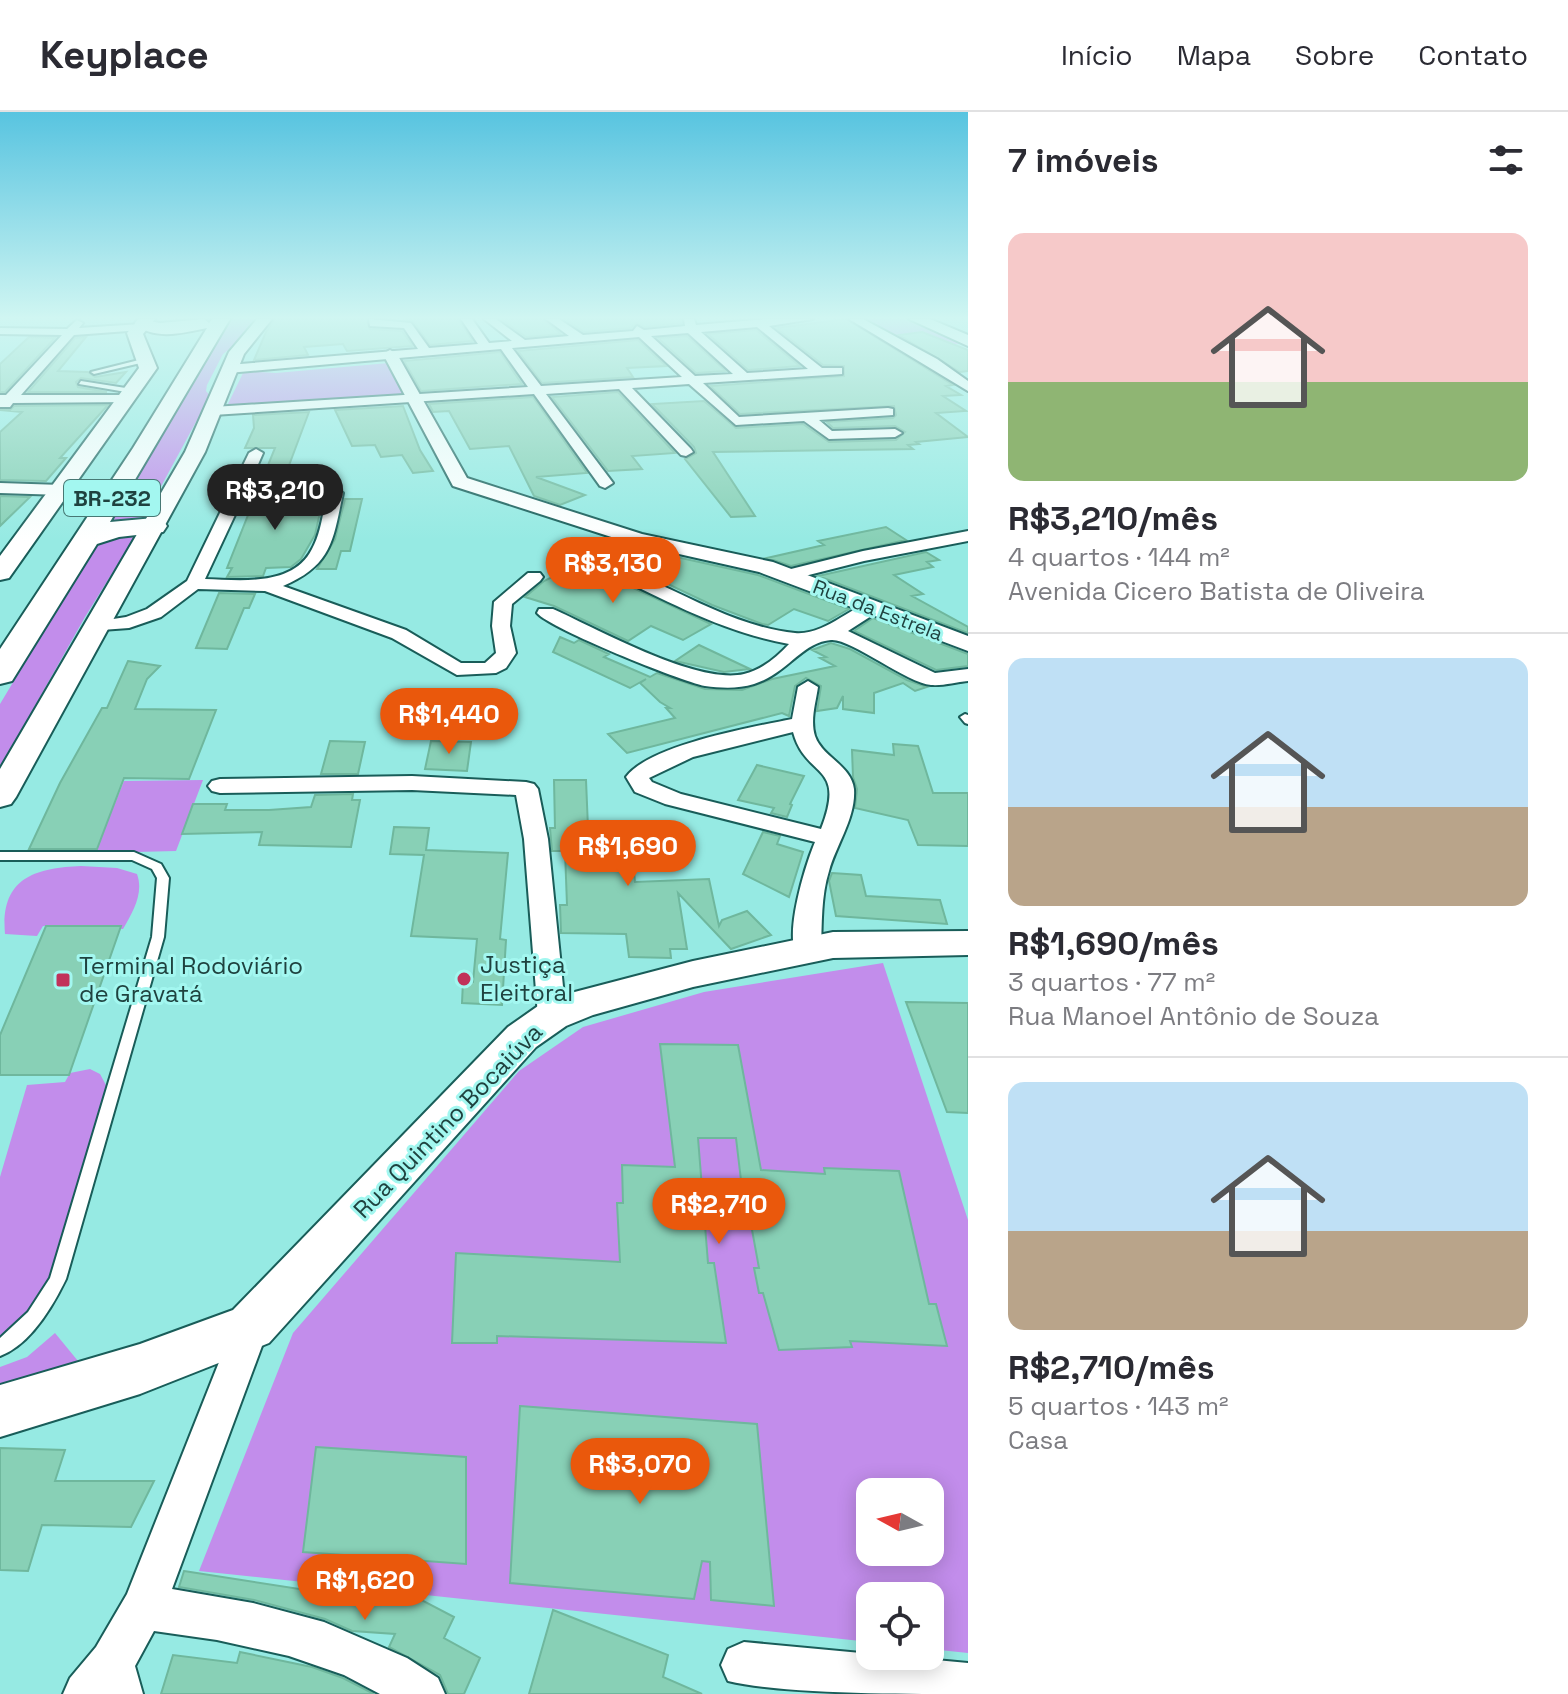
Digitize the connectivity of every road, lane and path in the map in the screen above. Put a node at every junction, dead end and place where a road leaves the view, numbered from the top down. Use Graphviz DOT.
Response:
graph roads {
  1 [pos="119,393"];
  2 [pos="160,393"];
  3 [pos="176,393"];
  4 [pos="219,393"];
  5 [pos="411,393"];
  6 [pos="505,393"];
  7 [pos="538,393"];
  8 [pos="629,393"];
  9 [pos="708,393"];
  10 [pos="129,395"];
  11 [pos="414,398"];
  12 [pos="3,403"];
  13 [pos="213,411"];
  14 [pos="888,412"];
  15 [pos="807,417"];
  16 [pos="895,433"];
  17 [pos="686,452"];
  18 [pos="256,453"];
  19 [pos="242,482"];
  20 [pos="605,483"];
  21 [pos="0,488"];
  22 [pos="62,490"];
  23 [pos="154,526"];
  24 [pos="968,536"];
  25 [pos="85,539"];
  26 [pos="618,571"];
  27 [pos="0,573"];
  28 [pos="35,575"];
  29 [pos="789,575"];
  30 [pos="534,577"];
  31 [pos="194,584"];
  32 [pos="267,586"];
  33 [pos="872,607"];
  34 [pos="546,613"];
  35 [pos="95,627"];
  36 [pos="832,631"];
  37 [pos="804,639"];
  38 [pos="968,644"];
  39 [pos="0,674"];
  40 [pos="968,675"];
  41 [pos="808,687"];
  42 [pos="802,723"];
  43 [pos="220,786"];
  44 [pos="0,797"];
  45 [pos="827,838"];
  46 [pos="0,856"];
  47 [pos="968,943"];
  48 [pos="807,950"];
  49 [pos="552,1016"];
  50 [pos="251,1327"];
  51 [pos="0,1348"];
  52 [pos="0,1411"];
  53 [pos="143,1608"];
  54 [pos="744,1665"];
  55 [pos="106,1684"];
  56 [pos="968,1686"];
  57 [pos="422,1694"];
  1 -- 10 [label="lane"];
  2 -- 28 [label="highway, BR-232"];
  3 -- 25 [label="highway, BR-232"];
  4 -- 13 [label="main road"];
  5 -- 11 [label="street, Rua da Estrela"];
  6 -- 11 [label="street"];
  7 -- 20 [label="street"];
  8 -- 17 [label="street"];
  9 -- 15 [label="street"];
  10 -- 12 [label="street"];
  10 -- 22 [label="main road"];
  11 -- 13 [label="street"];
  11 -- 29 [label="street, Rua da Estrela"];
  13 -- 23 [label="main road"];
  14 -- 15 [label="street"];
  15 -- 16 [label="street"];
  18 -- 19 [label="street"];
  19 -- 31 [label="street"];
  19 -- 32 [label="street"];
  21 -- 22 [label="street"];
  22 -- 27 [label="main road"];
  23 -- 25 [label="highway"];
  23 -- 35 [label="main road"];
  24 -- 29 [label="street"];
  25 -- 39 [label="highway, BR-232"];
  26 -- 37 [label="street"];
  29 -- 33 [label="street, Rua da Estrela"];
  30 -- 32 [label="street"];
  31 -- 32 [label="street"];
  31 -- 35 [label="street"];
  33 -- 36 [label="street"];
  33 -- 38 [label="street, Rua da Estrela"];
  34 -- 37 [label="street"];
  35 -- 44 [label="main road"];
  36 -- 37 [label="street"];
  36 -- 40 [label="street"];
  41 -- 42 [label="street"];
  42 -- 45 [label="street"];
  42 -- 45 [label="street"];
  43 -- 49 [label="street"];
  45 -- 48 [label="street"];
  46 -- 51 [label="lane"];
  47 -- 48 [label="main road, Rua Quintino Bocaiúva"];
  48 -- 49 [label="main road, Rua Quintino Bocaiúva"];
  49 -- 50 [label="main road, Rua Quintino Bocaiúva"];
  50 -- 52 [label="main road"];
  50 -- 53 [label="street"];
  53 -- 55 [label="street"];
  53 -- 57 [label="street"];
  54 -- 56 [label="street"];
}
